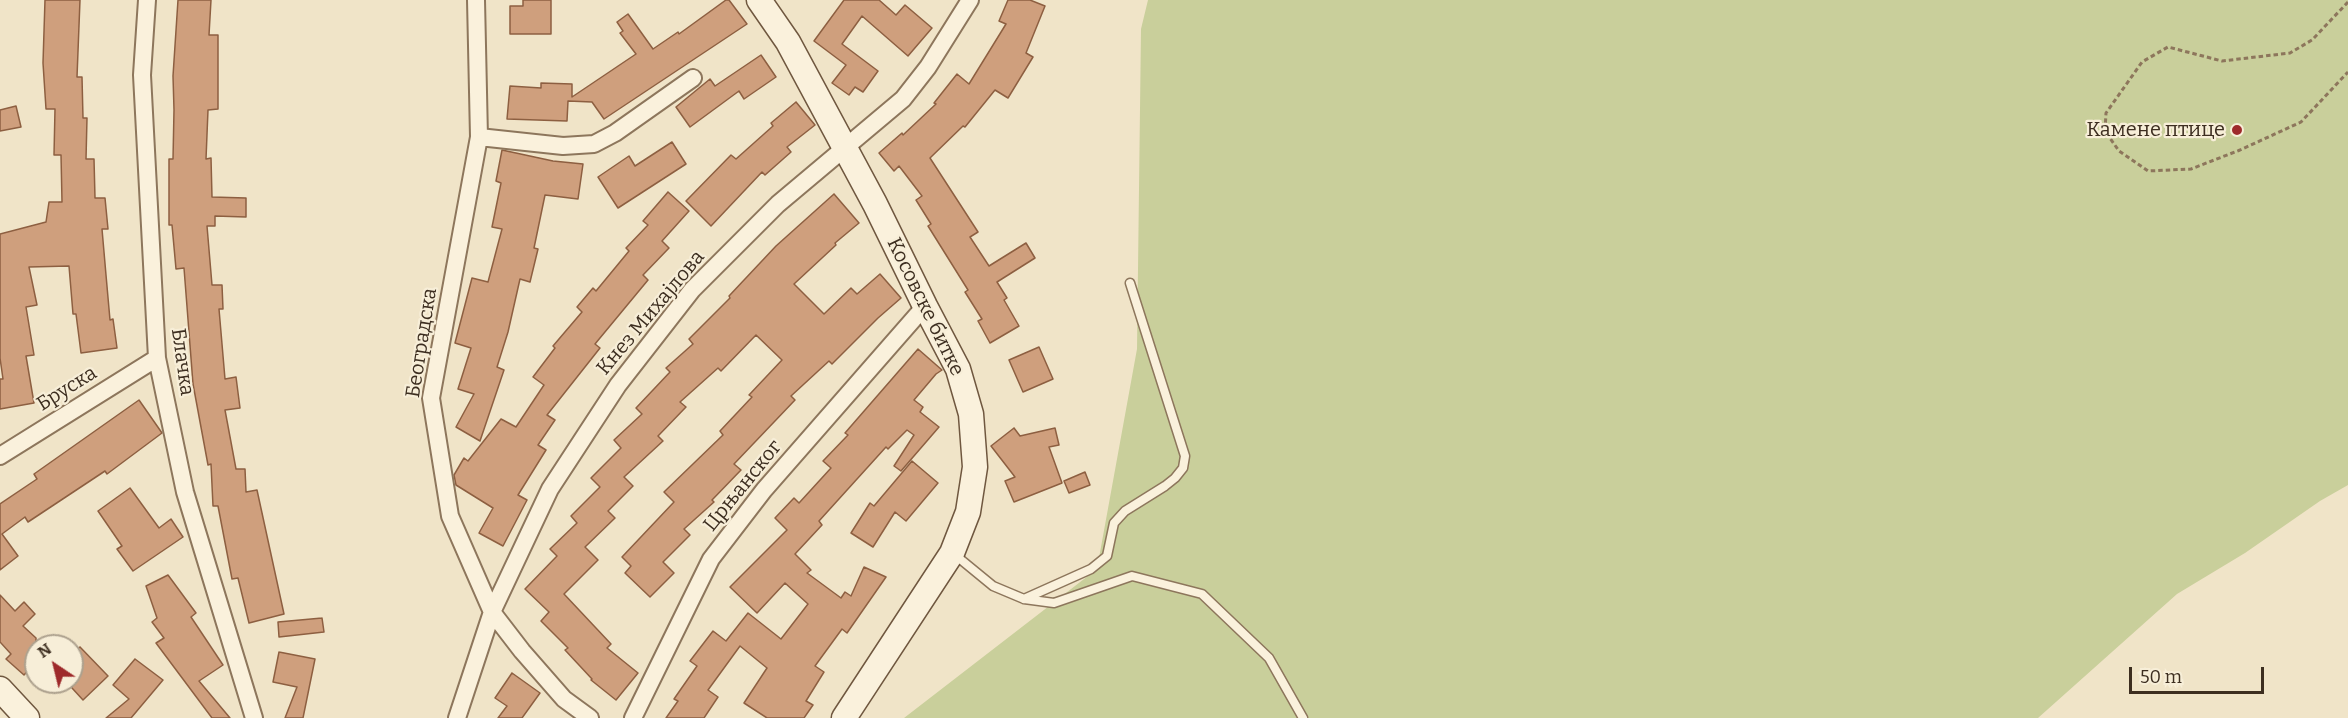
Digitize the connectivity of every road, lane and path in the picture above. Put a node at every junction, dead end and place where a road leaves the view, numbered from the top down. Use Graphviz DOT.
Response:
graph roads {
  1 [pos="147,0"];
  2 [pos="476,0"];
  3 [pos="759,0"];
  4 [pos="970,0"];
  5 [pos="2348,2"];
  6 [pos="2348,72"];
  7 [pos="693,78"];
  8 [pos="479,137"];
  9 [pos="844,147"];
  10 [pos="1130,283"];
  11 [pos="925,306"];
  12 [pos="157,358"];
  13 [pos="0,456"];
  14 [pos="952,553"];
  15 [pos="1024,599"];
  16 [pos="492,612"];
  17 [pos="0,689"];
  18 [pos="27,718"];
  19 [pos="254,718"];
  20 [pos="457,718"];
  21 [pos="590,718"];
  22 [pos="633,718"];
  23 [pos="844,718"];
  24 [pos="1304,718"];
  1 -- 12 [label="street, Блачка"];
  2 -- 8 [label="street, Београдска"];
  3 -- 9 [label="street, Косовске битке"];
  4 -- 9 [label="street, Кнез Михајлова"];
  5 -- 6 [label="path"];
  7 -- 8 [label="street"];
  8 -- 16 [label="street, Београдска"];
  9 -- 11 [label="street, Косовске битке"];
  9 -- 16 [label="street, Кнез Михајлова"];
  10 -- 15 [label="lane"];
  11 -- 14 [label="street, Косовске битке"];
  11 -- 22 [label="street, Црњанског"];
  12 -- 13 [label="street, Бруска"];
  12 -- 19 [label="street, Блачка"];
  14 -- 15 [label="lane"];
  14 -- 23 [label="street, Косовске битке"];
  15 -- 24 [label="lane"];
  16 -- 20 [label="street, Кнез Михајлова"];
  16 -- 21 [label="street, Београдска"];
  17 -- 18 [label="street"];
}
